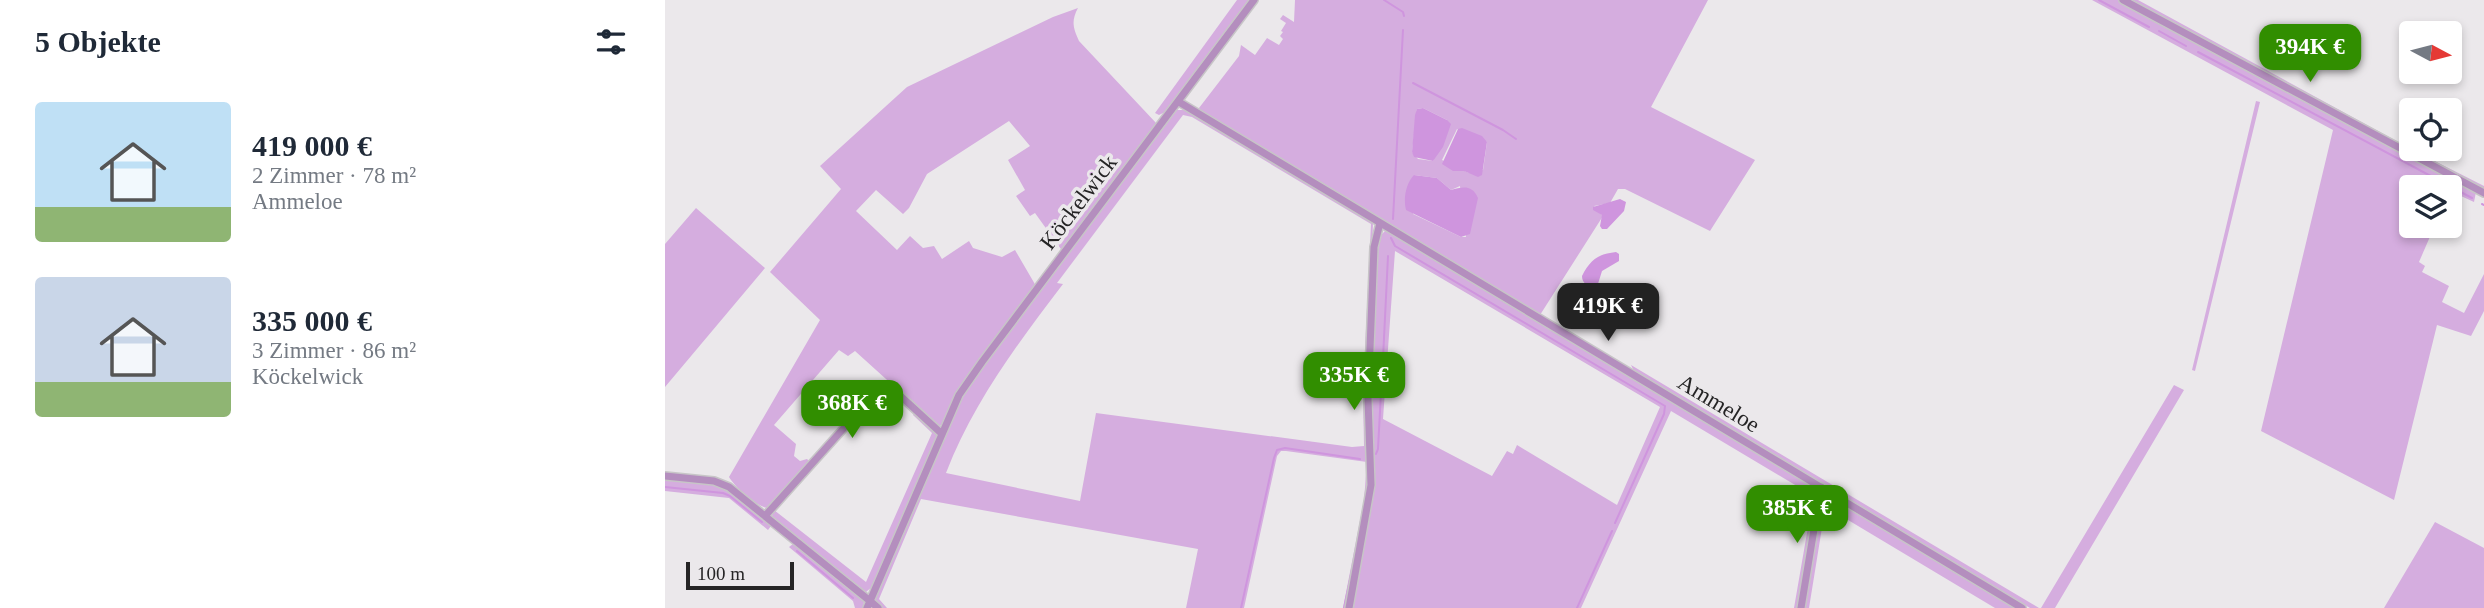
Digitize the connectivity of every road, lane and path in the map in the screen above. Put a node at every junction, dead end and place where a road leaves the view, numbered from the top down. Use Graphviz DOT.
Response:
graph roads {
  1 [pos="1254,0"];
  2 [pos="2123,0"];
  3 [pos="1179,102"];
  4 [pos="2484,192"];
  5 [pos="1380,223"];
  6 [pos="942,434"];
  7 [pos="665,476"];
  8 [pos="1821,487"];
  9 [pos="765,516"];
  10 [pos="869,605"];
  11 [pos="877,608"];
  12 [pos="1349,608"];
  13 [pos="1801,608"];
  14 [pos="2022,608"];
  1 -- 3 [label="street, Köckelwick"];
  2 -- 4 [label="street"];
  3 -- 5 [label="street, Ammeloe"];
  3 -- 6 [label="street, Köckelwick"];
  5 -- 8 [label="street, Ammeloe"];
  5 -- 12 [label="street"];
  6 -- 9 [label="street"];
  6 -- 10 [label="street, Köckelwick"];
  7 -- 9 [label="street"];
  8 -- 13 [label="street"];
  8 -- 14 [label="street, Ammeloe"];
  9 -- 10 [label="street"];
  10 -- 11 [label="street"];
}
